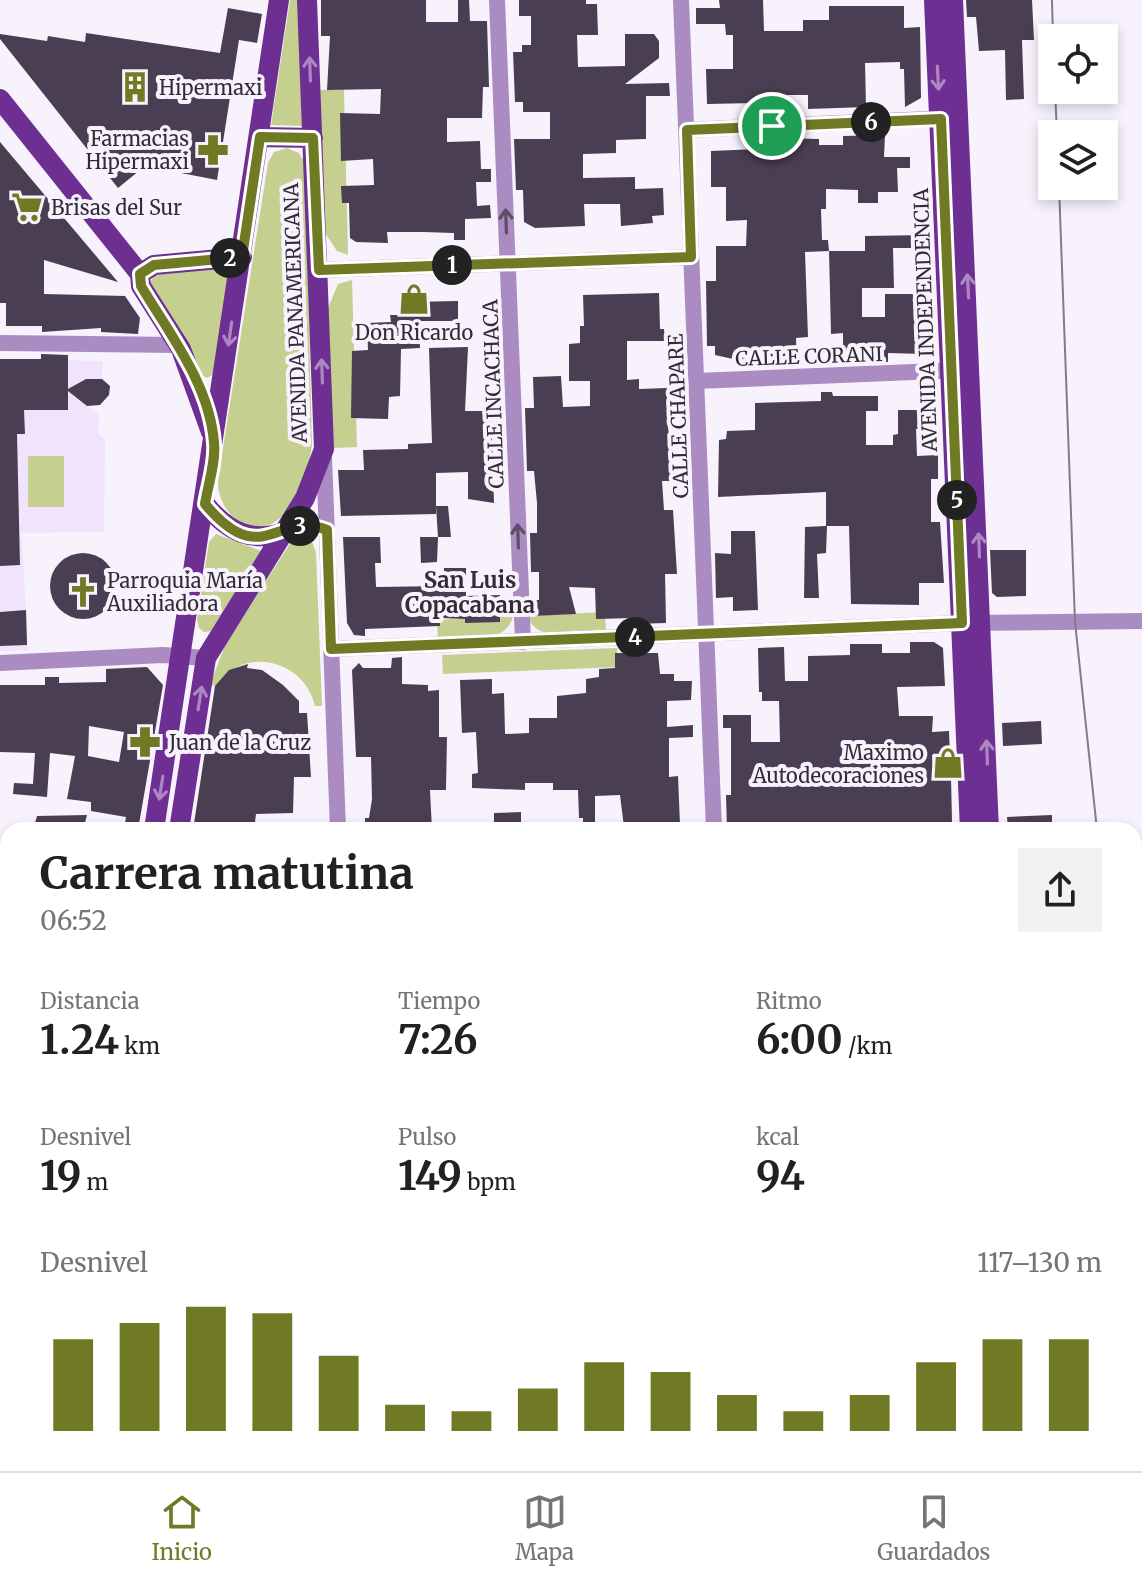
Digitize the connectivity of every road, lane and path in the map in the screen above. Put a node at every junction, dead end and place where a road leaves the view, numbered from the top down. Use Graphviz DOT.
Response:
graph roads {
  1 [pos="279,0"];
  2 [pos="307,0"];
  3 [pos="497,0"];
  4 [pos="681,0"];
  5 [pos="934,0"];
  6 [pos="953,0"];
  7 [pos="0,99"];
  8 [pos="950,118"];
  9 [pos="687,130"];
  10 [pos="260,137"];
  11 [pos="313,138"];
  12 [pos="242,257"];
  13 [pos="691,257"];
  14 [pos="508,263"];
  15 [pos="319,270"];
  16 [pos="140,274"];
  17 [pos="0,343"];
  18 [pos="179,345"];
  19 [pos="961,370"];
  20 [pos="696,381"];
  21 [pos="214,443"];
  22 [pos="324,449"];
  23 [pos="205,504"];
  24 [pos="327,530"];
  25 [pos="287,531"];
  26 [pos="1142,621"];
  27 [pos="972,623"];
  28 [pos="707,634"];
  29 [pos="523,642"];
  30 [pos="331,649"];
  31 [pos="181,655"];
  32 [pos="206,658"];
  33 [pos="0,663"];
  34 [pos="155,822"];
  35 [pos="180,822"];
  36 [pos="338,822"];
  37 [pos="714,822"];
  38 [pos="970,822"];
  39 [pos="988,822"];
  1 -- 10 [label="main road, AVENIDA PANAMERICANA"];
  11 -- 2 [label="main road, AVENIDA PANAMERICANA, one-way"];
  14 -- 3 [label="street, CALLE INCACHACA, one-way"];
  4 -- 9 [label="street, CALLE CHAPARE"];
  5 -- 8 [label="main road, AVENIDA INDEPENDENCIA, one-way"];
  6 -- 8 [label="main road, AVENIDA INDEPENDENCIA"];
  7 -- 16 [label="main road"];
  8 -- 9 [label="street"];
  8 -- 19 [label="main road, AVENIDA INDEPENDENCIA"];
  9 -- 13 [label="street, CALLE CHAPARE"];
  10 -- 11 [label="main road"];
  10 -- 12 [label="main road, AVENIDA PANAMERICANA"];
  11 -- 15 [label="main road, AVENIDA PANAMERICANA"];
  12 -- 16 [label="main road"];
  12 -- 21 [label="main road, AVENIDA PANAMERICANA, one-way"];
  13 -- 14 [label="street"];
  13 -- 20 [label="street, CALLE CHAPARE"];
  14 -- 15 [label="street"];
  29 -- 14 [label="street, CALLE INCACHACA, one-way"];
  22 -- 15 [label="main road, AVENIDA PANAMERICANA, one-way"];
  16 -- 18 [label="main road"];
  17 -- 18 [label="street"];
  18 -- 21 [label="main road"];
  19 -- 20 [label="street, CALLE CORANI"];
  19 -- 27 [label="main road, AVENIDA INDEPENDENCIA"];
  20 -- 28 [label="street, CALLE CHAPARE"];
  21 -- 23 [label="main road, AVENIDA PANAMERICANA"];
  22 -- 24 [label="street"];
  22 -- 25 [label="main road, AVENIDA PANAMERICANA"];
  23 -- 25 [label="main road"];
  23 -- 31 [label="main road, AVENIDA PANAMERICANA"];
  24 -- 25 [label="street"];
  24 -- 30 [label="street"];
  25 -- 32 [label="main road, AVENIDA PANAMERICANA"];
  26 -- 27 [label="street"];
  27 -- 28 [label="street"];
  27 -- 38 [label="main road, AVENIDA INDEPENDENCIA"];
  39 -- 27 [label="main road, AVENIDA INDEPENDENCIA, one-way"];
  28 -- 29 [label="street"];
  28 -- 37 [label="street, CALLE CHAPARE"];
  29 -- 30 [label="street"];
  30 -- 36 [label="street"];
  31 -- 32 [label="street"];
  31 -- 33 [label="street"];
  31 -- 34 [label="main road, AVENIDA PANAMERICANA, one-way"];
  35 -- 32 [label="main road, AVENIDA PANAMERICANA, one-way"];
}
